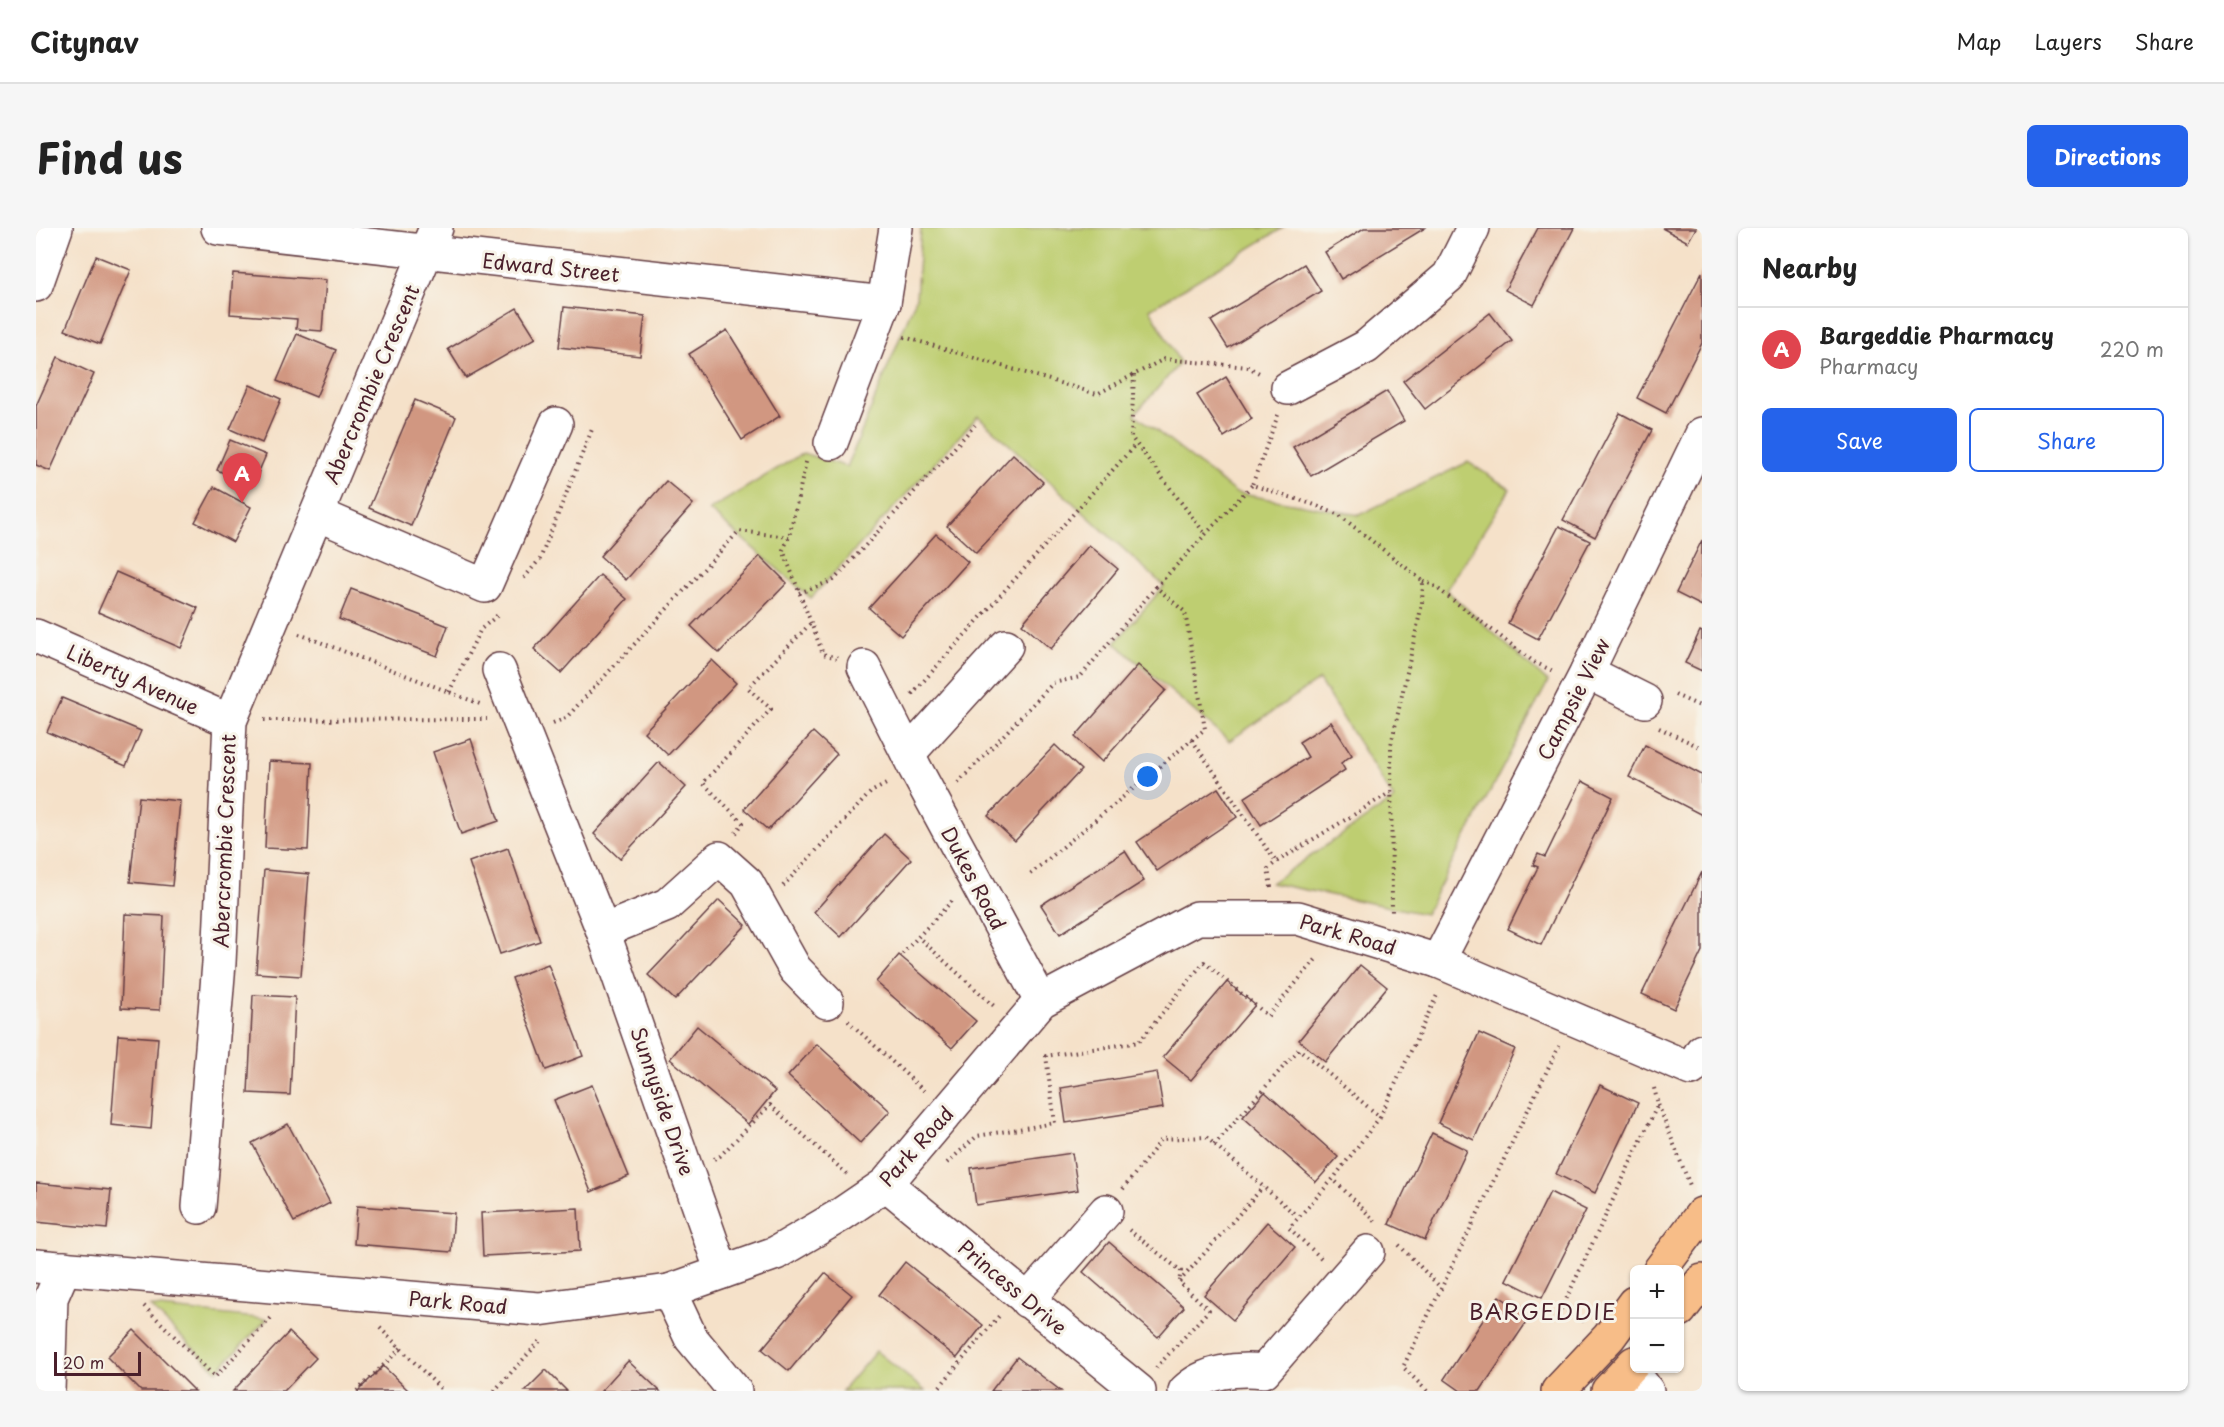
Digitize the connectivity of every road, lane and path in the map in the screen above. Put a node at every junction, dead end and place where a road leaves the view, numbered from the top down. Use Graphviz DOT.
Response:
graph roads {
  1 [pos="56,228"];
  2 [pos="219,228"];
  3 [pos="896,228"];
  4 [pos="1473,228"];
  5 [pos="431,241"];
  6 [pos="36,285"];
  7 [pos="879,316"];
  8 [pos="1134,374"];
  9 [pos="1288,388"];
  10 [pos="556,424"];
  11 [pos="975,425"];
  12 [pos="1702,434"];
  13 [pos="831,443"];
  14 [pos="1136,444"];
  15 [pos="1252,485"];
  16 [pos="317,514"];
  17 [pos="1206,535"];
  18 [pos="789,537"];
  19 [pos="1423,581"];
  20 [pos="1156,588"];
  21 [pos="799,593"];
  22 [pos="270,623"];
  23 [pos="811,623"];
  24 [pos="36,636"];
  25 [pos="1006,646"];
  26 [pos="1534,662"];
  27 [pos="864,667"];
  28 [pos="499,670"];
  29 [pos="1587,672"];
  30 [pos="1647,712"];
  31 [pos="890,719"];
  32 [pos="230,721"];
  33 [pos="521,726"];
  34 [pos="1192,740"];
  35 [pos="1702,748"];
  36 [pos="911,761"];
  37 [pos="1391,792"];
  38 [pos="936,807"];
  39 [pos="719,858"];
  40 [pos="1276,862"];
  41 [pos="1029,875"];
  42 [pos="979,887"];
  43 [pos="761,910"];
  44 [pos="1274,918"];
  45 [pos="603,931"];
  46 [pos="1339,931"];
  47 [pos="918,937"];
  48 [pos="1394,947"];
  49 [pos="902,954"];
  50 [pos="1444,963"];
  51 [pos="1041,1001"];
  52 [pos="827,1002"];
  53 [pos="1573,1018"];
  54 [pos="1018,1027"];
  55 [pos="1697,1060"];
  56 [pos="947,1111"];
  57 [pos="1380,1118"];
  58 [pos="1214,1144"];
  59 [pos="943,1167"];
  60 [pos="686,1168"];
  61 [pos="1333,1179"];
  62 [pos="1263,1187"];
  63 [pos="878,1189"];
  64 [pos="199,1207"];
  65 [pos="1106,1211"];
  66 [pos="1702,1215"];
  67 [pos="1297,1216"];
  68 [pos="1368,1252"];
  69 [pos="1663,1265"];
  70 [pos="50,1267"];
  71 [pos="722,1272"];
  72 [pos="144,1275"];
  73 [pos="1702,1281"];
  74 [pos="1179,1282"];
  75 [pos="276,1286"];
  76 [pos="669,1291"];
  77 [pos="380,1295"];
  78 [pos="1022,1297"];
  79 [pos="1684,1305"];
  80 [pos="561,1306"];
  81 [pos="1630,1310"];
  82 [pos="1590,1325"];
  83 [pos="400,1348"];
  84 [pos="1138,1390"];
  85 [pos="48,1391"];
  86 [pos="357,1391"];
  87 [pos="443,1391"];
  88 [pos="494,1391"];
  89 [pos="735,1391"];
  90 [pos="936,1391"];
  91 [pos="1185,1391"];
  92 [pos="1427,1391"];
  93 [pos="1558,1391"];
  1 -- 6 [label="street"];
  2 -- 5 [label="street, Edward Street"];
  3 -- 7 [label="street"];
  4 -- 9 [label="street"];
  5 -- 7 [label="street, Edward Street"];
  5 -- 16 [label="street, Abercrombie Crescent"];
  7 -- 8 [label="path"];
  7 -- 13 [label="street"];
  8 -- 9 [label="path"];
  8 -- 14 [label="path"];
  9 -- 15 [label="path"];
  10 -- 16 [label="street"];
  11 -- 21 [label="path"];
  12 -- 29 [label="street, Campsie View"];
  13 -- 18 [label="path"];
  14 -- 17 [label="path"];
  14 -- 31 [label="path"];
  15 -- 17 [label="path"];
  15 -- 19 [label="path"];
  16 -- 22 [label="street, Abercrombie Crescent"];
  17 -- 20 [label="path"];
  18 -- 21 [label="path"];
  18 -- 33 [label="path"];
  19 -- 26 [label="path"];
  19 -- 37 [label="path"];
  20 -- 34 [label="path"];
  20 -- 38 [label="path"];
  21 -- 23 [label="path"];
  22 -- 32 [label="street, Abercrombie Crescent"];
  22 -- 33 [label="path"];
  23 -- 27 [label="path"];
  23 -- 39 [label="path"];
  24 -- 32 [label="street, Liberty Avenue"];
  25 -- 36 [label="street"];
  27 -- 31 [label="street, Dukes Road"];
  28 -- 33 [label="street, Sunnyside Drive"];
  29 -- 30 [label="street"];
  29 -- 50 [label="street, Campsie View"];
  30 -- 35 [label="path"];
  31 -- 36 [label="street, Dukes Road"];
  32 -- 33 [label="path"];
  32 -- 64 [label="street, Abercrombie Crescent"];
  33 -- 45 [label="street, Sunnyside Drive"];
  34 -- 40 [label="path"];
  34 -- 41 [label="path"];
  36 -- 38 [label="street, Dukes Road"];
  36 -- 43 [label="path"];
  37 -- 40 [label="path"];
  37 -- 48 [label="path"];
  38 -- 42 [label="street, Dukes Road"];
  39 -- 43 [label="street"];
  39 -- 45 [label="street"];
  40 -- 44 [label="path"];
  42 -- 47 [label="path"];
  42 -- 51 [label="street, Dukes Road"];
  43 -- 52 [label="street"];
  44 -- 46 [label="street, Park Road"];
  44 -- 51 [label="street, Park Road"];
  45 -- 60 [label="street, Sunnyside Drive"];
  46 -- 48 [label="street, Park Road"];
  46 -- 59 [label="path"];
  47 -- 49 [label="path"];
  47 -- 54 [label="path"];
  48 -- 50 [label="street, Park Road"];
  50 -- 53 [label="street, Park Road"];
  50 -- 57 [label="path"];
  51 -- 54 [label="street, Park Road"];
  52 -- 56 [label="path"];
  53 -- 55 [label="street, Park Road"];
  53 -- 92 [label="path"];
  54 -- 56 [label="street, Park Road"];
  56 -- 63 [label="street, Park Road"];
  57 -- 58 [label="path"];
  57 -- 61 [label="path"];
  58 -- 62 [label="path"];
  58 -- 65 [label="path"];
  60 -- 63 [label="path"];
  60 -- 71 [label="street, Sunnyside Drive"];
  62 -- 67 [label="path"];
  62 -- 74 [label="path"];
  63 -- 71 [label="street, Park Road"];
  63 -- 78 [label="street, Princess Drive"];
  65 -- 74 [label="path"];
  65 -- 78 [label="street"];
  66 -- 69 [label="main road"];
  66 -- 82 [label="path"];
  68 -- 91 [label="street"];
  70 -- 72 [label="street, Park Road"];
  70 -- 85 [label="street"];
  71 -- 76 [label="street, Park Road"];
  72 -- 75 [label="street, Park Road"];
  72 -- 75 [label="path"];
  73 -- 79 [label="main road"];
  74 -- 84 [label="path"];
  75 -- 77 [label="street, Park Road"];
  76 -- 80 [label="street, Park Road"];
  76 -- 89 [label="street"];
  77 -- 80 [label="street, Park Road"];
  77 -- 83 [label="path"];
  78 -- 84 [label="street, Princess Drive"];
  78 -- 90 [label="path"];
  80 -- 88 [label="path"];
  81 -- 93 [label="main road"];
  83 -- 86 [label="path"];
  83 -- 87 [label="path"];
}
